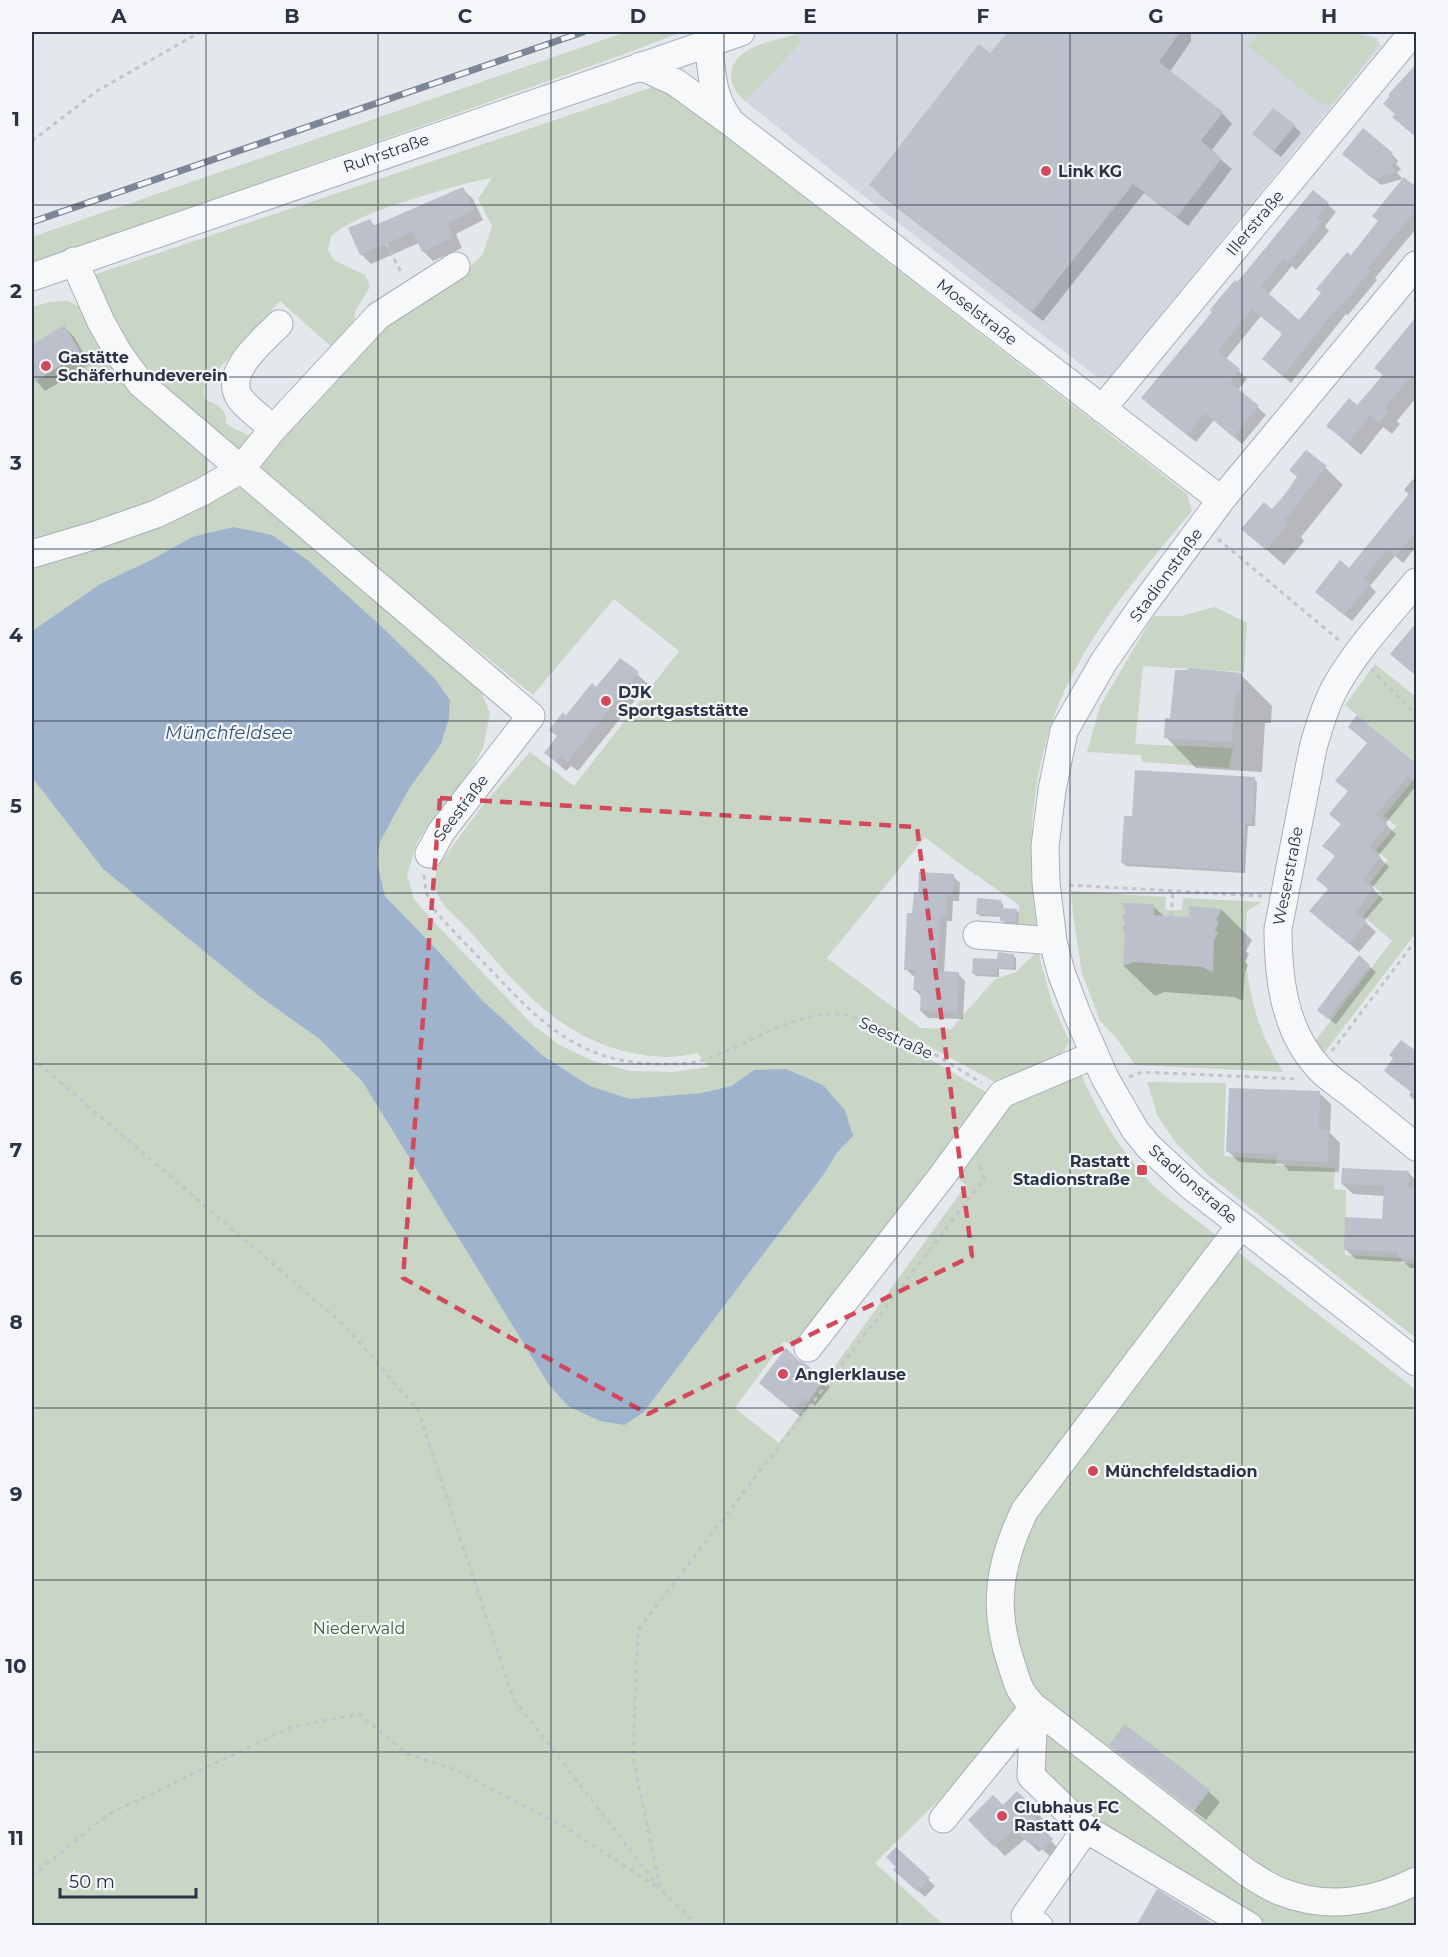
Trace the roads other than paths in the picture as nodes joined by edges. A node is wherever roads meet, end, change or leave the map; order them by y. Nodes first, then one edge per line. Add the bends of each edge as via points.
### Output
1 (741, 32) edge
2 (1410, 37) edge
3 (708, 42) junction
4 (640, 66) junction
5 (733, 124) junction
6 (74, 261) junction
7 (1416, 265) edge
8 (456, 266) dead end
9 (32, 277) edge
10 (279, 324) dead end
11 (1102, 409) junction
12 (273, 429) junction
13 (240, 470) junction
14 (1221, 500) junction
15 (32, 554) edge
16 (1416, 582) edge
17 (429, 854) road end
18 (977, 935) dead end
19 (1053, 941) junction
20 (1094, 1055) junction
21 (1416, 1147) edge
22 (1241, 1226) junction
23 (808, 1348) dead end
24 (1416, 1362) edge
25 (1034, 1707) junction
26 (943, 1819) dead end
27 (1086, 1829) junction
28 (1416, 1881) edge
29 (1039, 1926) edge
30 (1249, 1926) edge

1 - 3 street, Ruhrstraße
2 - 11 street, Illerstraße
3 - 4 street, Ruhrstraße
3 - 5 street, Moselstraße via 714,87 720,106
4 - 5 street, Moselstraße via 675,82
4 - 6 street, Ruhrstraße
5 - 11 street, Moselstraße
6 - 9 street, Ruhrstraße
6 - 13 street, Seestraße via 100,321 141,384
7 - 14 street, Stadionstraße
8 - 12 street via 378,316
10 - 12 street via 242,363 235,386 239,398
11 - 14 street, Moselstraße
12 - 13 street
13 - 15 street via 156,514
13 - 17 street, Seestraße via 531,717 441,832
14 - 19 street, Stadionstraße via 1103,663 1064,731 1045,846
16 - 21 street, Weserstraße via 1356,654 1321,719 1278,929 1282,987 1301,1042 1318,1068
18 - 19 street
19 - 20 street, Stadionstraße
20 - 22 street, Stadionstraße via 1135,1130 1149,1147
20 - 23 street via 1002,1094
22 - 24 street, Stadionstraße
22 - 25 street via 1025,1510 1011,1539 999,1607 1006,1648 1021,1695
25 - 26 street
25 - 27 street via 1031,1776
25 - 28 street via 1246,1872 1282,1892 1319,1902 1355,1902 1395,1892
27 - 29 street via 1025,1917
27 - 30 street

